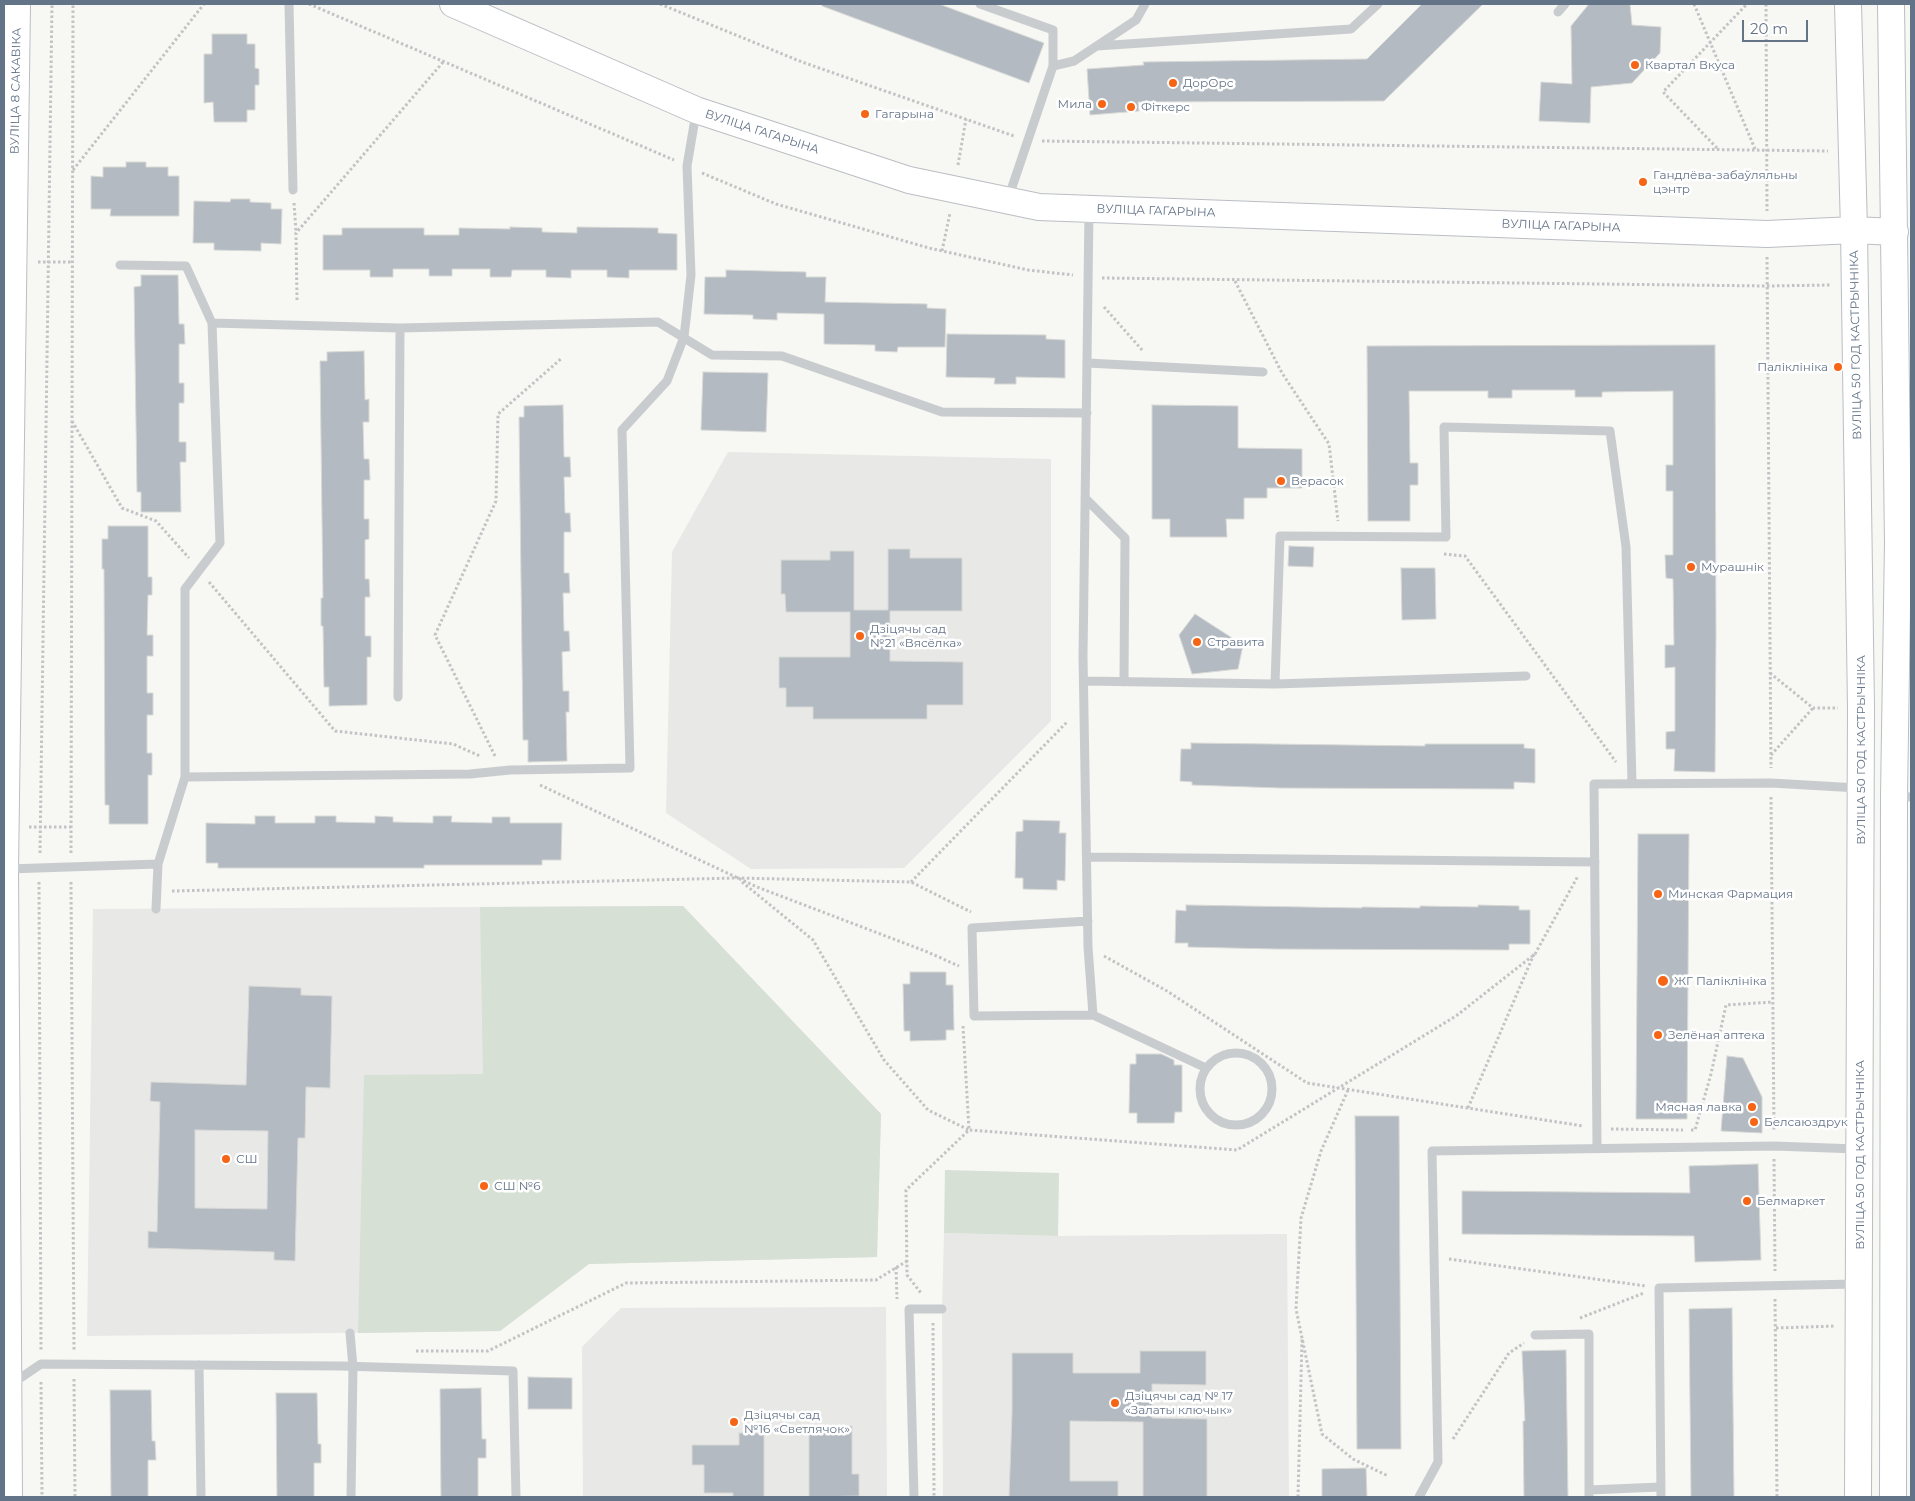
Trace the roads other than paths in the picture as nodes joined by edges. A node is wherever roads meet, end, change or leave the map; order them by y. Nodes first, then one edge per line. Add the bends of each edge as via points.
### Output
1 (17, 4) edge
2 (289, 4) edge
3 (454, 4) edge
4 (980, 4) edge
5 (1145, 4) edge
6 (1378, 4) edge
7 (1565, 4) edge
8 (1848, 4) edge
9 (1891, 4) edge
10 (1558, 12) dead end
11 (1097, 46) junction
12 (1053, 66) junction
13 (696, 110) junction
14 (293, 190) road end
15 (1008, 200) junction
16 (1089, 208) junction
17 (1854, 230) junction
18 (1899, 231) junction
19 (120, 265) dead end
20 (212, 323) junction
21 (400, 328) junction
22 (684, 337) junction
23 (1088, 364) junction
24 (1263, 372) dead end
25 (1087, 413) junction
26 (1086, 498) junction
27 (1526, 676) dead end
28 (1084, 681) junction
29 (1124, 682) junction
30 (1275, 684) junction
31 (398, 697) dead end
32 (184, 777) junction
33 (1632, 784) junction
34 (1861, 788) junction
35 (1902, 796) edge
36 (1087, 856) junction
37 (1591, 861) junction
38 (158, 864) junction
39 (5, 869) junction
40 (156, 908) dead end
41 (1088, 921) junction
42 (1093, 1015) junction
43 (1206, 1068) junction
44 (1597, 1148) junction
45 (1860, 1150) junction
46 (1859, 1284) junction
47 (937, 1309) road end
48 (350, 1333) dead end
49 (1534, 1335) road end
50 (199, 1365) junction
51 (354, 1366) junction
52 (6, 1386) edge
53 (1660, 1487) junction
54 (1589, 1493) edge
55 (9, 1497) edge
56 (201, 1497) edge
57 (351, 1497) edge
58 (516, 1497) edge
59 (914, 1497) edge
60 (1419, 1497) edge
61 (1660, 1497) edge
62 (1858, 1497) edge
63 (1893, 1497) edge

1 - 39 main road, ВУЛІЦА 8 САКАВІКА
2 - 14 lane
3 - 13 main road, ВУЛІЦА ГАГАРЫНА
4 - 12 lane via 1053,30
5 - 11 lane via 1136,20
6 - 11 lane via 1351,29
7 - 10 lane
8 - 17 main road, ВУЛІЦА 50 ГОД КАСТРЫЧНІКА
9 - 18 main road
11 - 12 lane via 1074,60
12 - 15 lane
13 - 15 main road, ВУЛІЦА ГАГАРЫНА via 909,180
13 - 22 lane via 687,166 691,275
15 - 16 main road, ВУЛІЦА ГАГАРЫНА via 1039,207
16 - 17 main road, ВУЛІЦА ГАГАРЫНА via 1767,234
16 - 23 lane
17 - 18 main road, ВУЛІЦА ГАГАРЫНА
17 - 34 main road, ВУЛІЦА 50 ГОД КАСТРЫЧНІКА
18 - 35 main road via 1898,543
19 - 20 lane via 186,266
20 - 21 lane
20 - 32 lane via 220,543 185,589
21 - 22 lane via 658,322
21 - 31 lane
22 - 25 lane via 712,355 782,356 942,412
22 - 32 lane via 667,381 622,430 630,768 470,774
23 - 24 lane
23 - 25 lane
25 - 26 lane
26 - 28 lane
26 - 29 lane via 1125,538
27 - 30 lane
28 - 29 lane
28 - 36 lane
29 - 30 lane
30 - 33 lane via 1280,536 1446,537 1444,427 1610,431 1626,547
32 - 38 lane
33 - 34 lane
33 - 37 lane via 1594,784
34 - 45 main road, ВУЛІЦА 50 ГОД КАСТРЫЧНІКА
35 - 63 main road
36 - 37 lane
36 - 41 lane
37 - 44 lane
38 - 39 lane
38 - 40 lane
39 - 52 main road, ВУЛІЦА 8 САКАВІКА
41 - 42 lane
41 - 42 lane via 972,928 974,1016
42 - 43 lane
43 - 43 lane via 1200,1079 1199,1091 1208,1114 1230,1126 1243,1126 1264,1113 1271,1097 1271,1080 1258,1060 1231,1053 1214,1059
44 - 45 lane via 1774,1146
44 - 60 lane via 1432,1150 1438,1462
45 - 46 main road, ВУЛІЦА 50 ГОД КАСТРЫЧНІКА
46 - 53 lane via 1659,1288
46 - 62 main road, ВУЛІЦА 50 ГОД КАСТРЫЧНІКА
47 - 59 lane via 909,1309
48 - 51 lane
49 - 54 lane via 1589,1334
50 - 51 lane
50 - 52 lane via 41,1364
50 - 56 lane
51 - 57 lane
51 - 58 lane via 513,1371
52 - 55 main road, ВУЛІЦА 8 САКАВІКА
53 - 54 lane
53 - 61 lane

